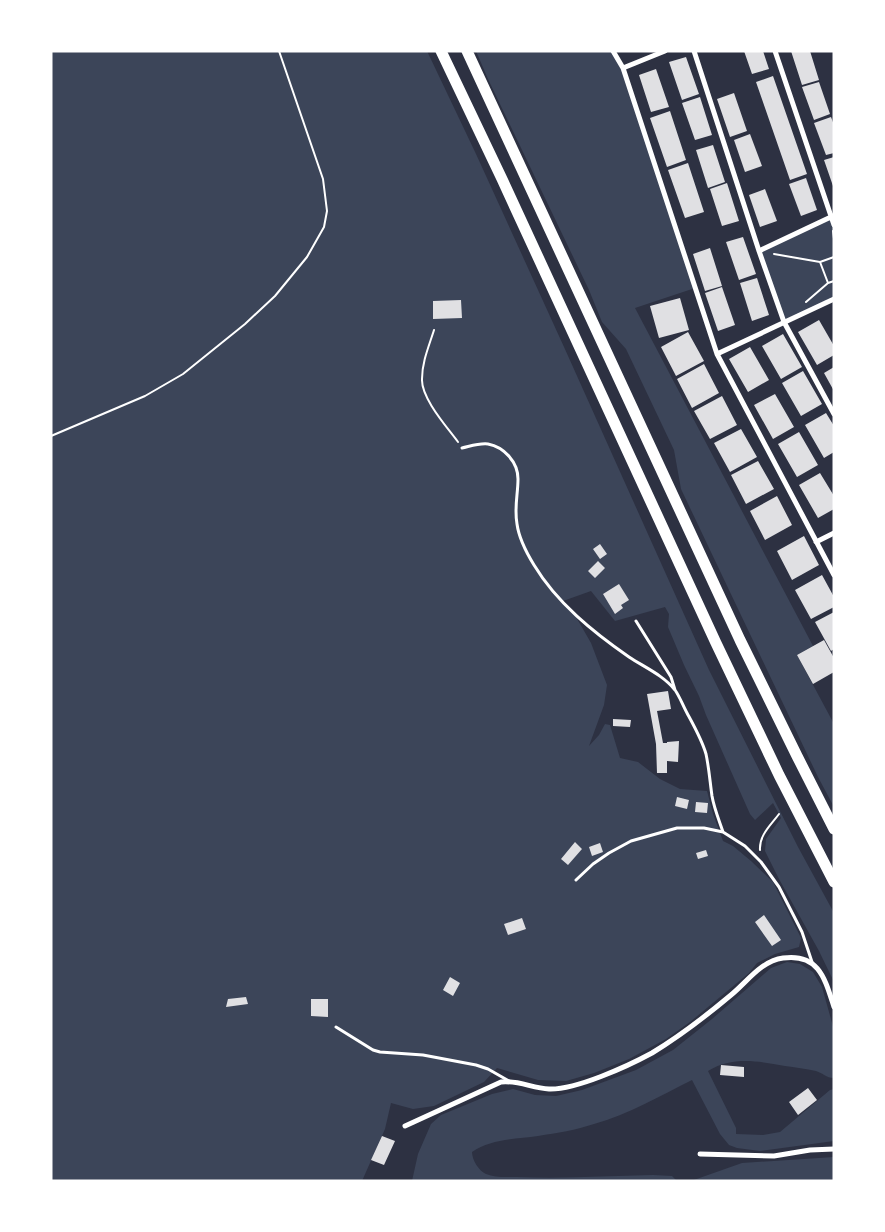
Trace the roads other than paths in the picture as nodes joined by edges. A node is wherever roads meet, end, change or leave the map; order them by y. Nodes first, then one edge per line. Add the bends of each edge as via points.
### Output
1 (441, 51) edge
2 (467, 51) edge
3 (613, 51) edge
4 (665, 51) edge
5 (694, 51) edge
6 (775, 51) edge
7 (623, 68) junction
8 (832, 216) edge
9 (834, 225) edge
10 (759, 251) junction
11 (834, 299) edge
12 (784, 322) junction
13 (717, 354) junction
14 (834, 414) edge
15 (462, 448) road end
16 (834, 533) edge
17 (816, 542) junction
18 (834, 575) edge
19 (636, 621) dead end
20 (675, 690) junction
21 (834, 829) edge
22 (723, 832) junction
23 (576, 880) dead end
24 (834, 882) edge
25 (812, 962) junction
26 (834, 1006) edge
27 (336, 1027) dead end
28 (509, 1081) junction
29 (405, 1126) dead end
30 (834, 1150) edge
31 (700, 1154) dead end

1 - 24 highway via 720,652
2 - 21 highway via 716,588
3 - 7 street
4 - 7 street
5 - 10 street
6 - 8 street
7 - 13 street
8 - 9 street
8 - 10 street
10 - 12 street
11 - 12 street
12 - 13 street
12 - 14 street
13 - 17 street
15 - 20 lane via 488,444 508,456 516,466 518,478 517,524 523,546 535,567 554,592 593,630 663,678
16 - 17 street
17 - 18 street
19 - 20 lane via 671,677
20 - 22 lane via 705,752 715,810
22 - 23 lane via 678,828 631,841 601,858
22 - 25 lane via 745,846 779,887 802,932
25 - 26 street via 823,976
25 - 28 street via 792,958 775,960 675,1038 625,1066 591,1080 551,1089
27 - 28 lane via 373,1050 476,1065
28 - 29 street
30 - 31 street via 774,1156

